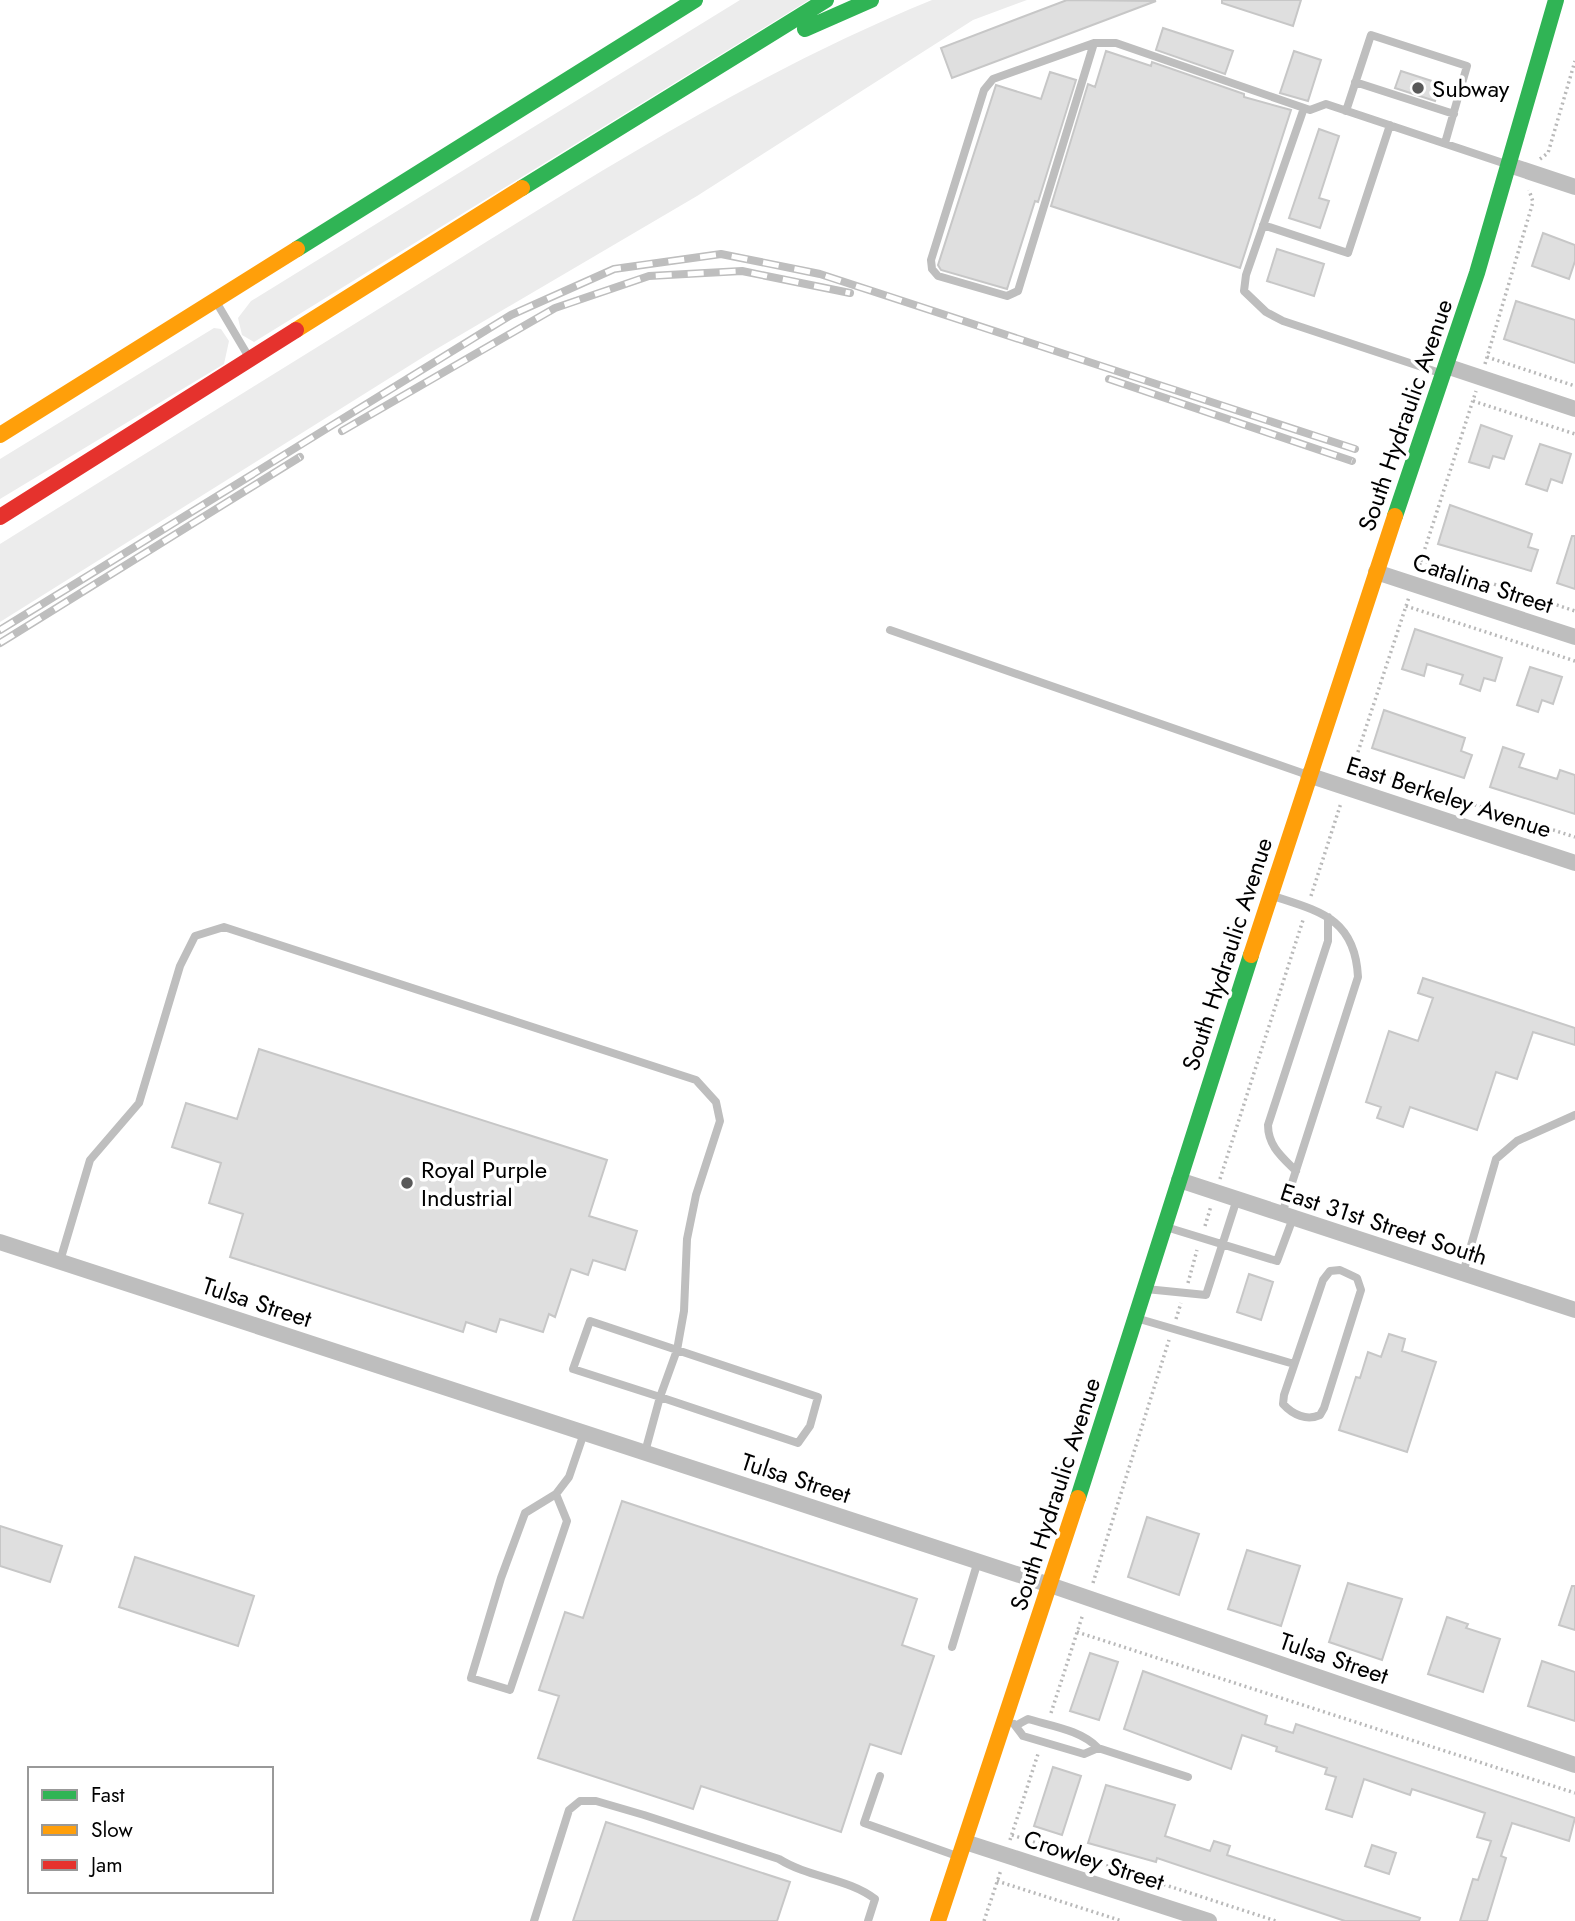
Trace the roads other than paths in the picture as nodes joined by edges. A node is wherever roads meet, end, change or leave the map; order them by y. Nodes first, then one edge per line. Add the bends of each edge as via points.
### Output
1 (695, 0) edge
2 (826, 0) edge
3 (871, 0) edge
4 (1556, 0) edge
5 (1094, 43) junction
6 (703, 74) junction
7 (1355, 82) junction
8 (1304, 107) junction
9 (1346, 111) junction
10 (1454, 114) junction
11 (1390, 125) junction
12 (1446, 143) junction
13 (1509, 165) junction
14 (1575, 187) edge
15 (1263, 225) junction
16 (216, 302) junction
17 (251, 360) junction
18 (1444, 370) junction
19 (1575, 409) edge
20 (0, 435) edge
21 (0, 517) edge
22 (1376, 572) junction
23 (890, 631) dead end
24 (1575, 637) edge
25 (1308, 775) junction
26 (1575, 863) edge
27 (1270, 895) junction
28 (1328, 917) junction
29 (1575, 1115) edge
30 (1296, 1171) junction
31 (1179, 1180) junction
32 (1237, 1199) junction
33 (1288, 1216) junction
34 (1165, 1227) junction
35 (0, 1242) edge
36 (1222, 1245) junction
37 (60, 1261) junction
38 (1463, 1273) junction
39 (1145, 1289) junction
40 (1575, 1310) edge
41 (1136, 1318) junction
42 (677, 1350) junction
43 (1294, 1364) junction
44 (660, 1397) junction
45 (584, 1433) junction
46 (645, 1452) junction
47 (556, 1494) junction
48 (978, 1561) junction
49 (1050, 1585) junction
50 (952, 1647) dead end
51 (1011, 1723) junction
52 (1098, 1748) junction
53 (1575, 1765) edge
54 (880, 1776) dead end
55 (1188, 1777) dead end
56 (962, 1849) junction
57 (534, 1921) edge
58 (868, 1921) edge
59 (939, 1921) edge
60 (1209, 1921) edge

1 - 16 main road
2 - 6 main road
3 - 6 main road
4 - 13 main road, South Hydraulic Avenue
5 - 5 lane via 993,79 984,90 931,260 938,276 1007,296 1017,291
5 - 8 lane via 1116,43
6 - 17 main road
7 - 9 lane
7 - 10 lane
7 - 10 lane via 1371,35 1467,66
8 - 9 lane via 1310,110 1326,104
8 - 15 lane
9 - 11 lane
10 - 12 lane
11 - 12 lane
11 - 15 lane via 1349,253
12 - 13 lane
13 - 14 street
13 - 18 main road, South Hydraulic Avenue
15 - 18 lane via 1246,275 1244,291 1253,301 1283,321
16 - 17 lane
16 - 20 main road
17 - 21 main road
18 - 19 street via 1481,377
18 - 22 main road, South Hydraulic Avenue
22 - 24 street, Catalina Street
22 - 25 main road, South Hydraulic Avenue
23 - 25 lane
25 - 26 street, East Berkeley Avenue
25 - 27 main road, South Hydraulic Avenue
27 - 28 lane
27 - 31 main road, South Hydraulic Avenue
28 - 30 lane via 1328,941 1268,1125 1277,1152
28 - 30 lane via 1344,928 1358,977
29 - 38 lane via 1517,1141 1496,1159
30 - 33 lane
31 - 32 street, East 31st Street South
31 - 34 main road, South Hydraulic Avenue
32 - 33 street, East 31st Street South
32 - 36 lane
33 - 36 lane via 1277,1261
33 - 38 street, East 31st Street South
34 - 36 lane
34 - 39 main road, South Hydraulic Avenue
35 - 37 street, Tulsa Street
36 - 39 lane via 1206,1295
37 - 42 lane via 90,1160 139,1103 180,966 195,936 224,927 696,1080 716,1102 720,1121 687,1239
37 - 45 street, Tulsa Street
38 - 40 street, East 31st Street South
39 - 41 main road, South Hydraulic Avenue
41 - 43 lane
41 - 49 main road, South Hydraulic Avenue
42 - 44 lane
42 - 44 lane via 590,1321 573,1369
42 - 44 lane via 818,1397 810,1426 798,1443
43 - 43 lane via 1283,1405 1314,1418 1324,1408 1362,1290 1357,1278 1340,1270 1325,1274
44 - 46 lane
45 - 46 street, Tulsa Street
45 - 47 lane via 569,1477
46 - 48 street, Tulsa Street
47 - 47 lane via 567,1521 510,1690 471,1678 500,1578 525,1513
48 - 49 street, Tulsa Street
48 - 50 lane
49 - 51 main road, South Hydraulic Avenue
49 - 53 street, Tulsa Street
51 - 52 lane via 1028,1719 1088,1737
51 - 52 lane via 1023,1736 1042,1742 1084,1754
51 - 56 main road, South Hydraulic Avenue
52 - 55 lane
54 - 56 lane via 864,1823
56 - 59 main road, South Hydraulic Avenue
56 - 60 street, Crowley Street via 1006,1855
57 - 58 lane via 569,1810 580,1801 596,1801 864,1890 875,1899

